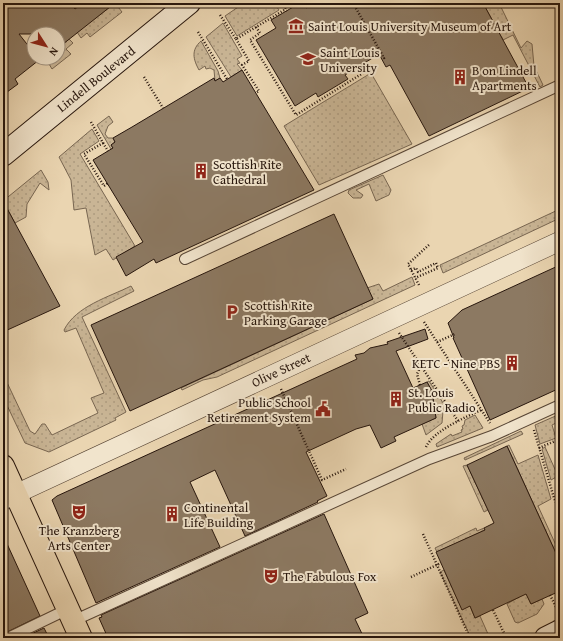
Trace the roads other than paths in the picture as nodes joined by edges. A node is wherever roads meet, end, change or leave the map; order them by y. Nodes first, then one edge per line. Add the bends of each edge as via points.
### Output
1 (189, 3) edge
2 (560, 85) edge
3 (3, 155) edge
4 (560, 241) edge
5 (185, 259) dead end
6 (560, 405) edge
7 (3, 466) edge
8 (9, 497) edge
9 (74, 623) edge
10 (560, 632) edge
11 (8, 638) edge
12 (546, 638) edge

1 - 3 main road, Lindell Boulevard
2 - 5 lane
4 - 8 street, Olive Street
6 - 9 lane via 492,436 429,459
7 - 8 main road
8 - 9 main road
9 - 11 lane
10 - 12 main road

